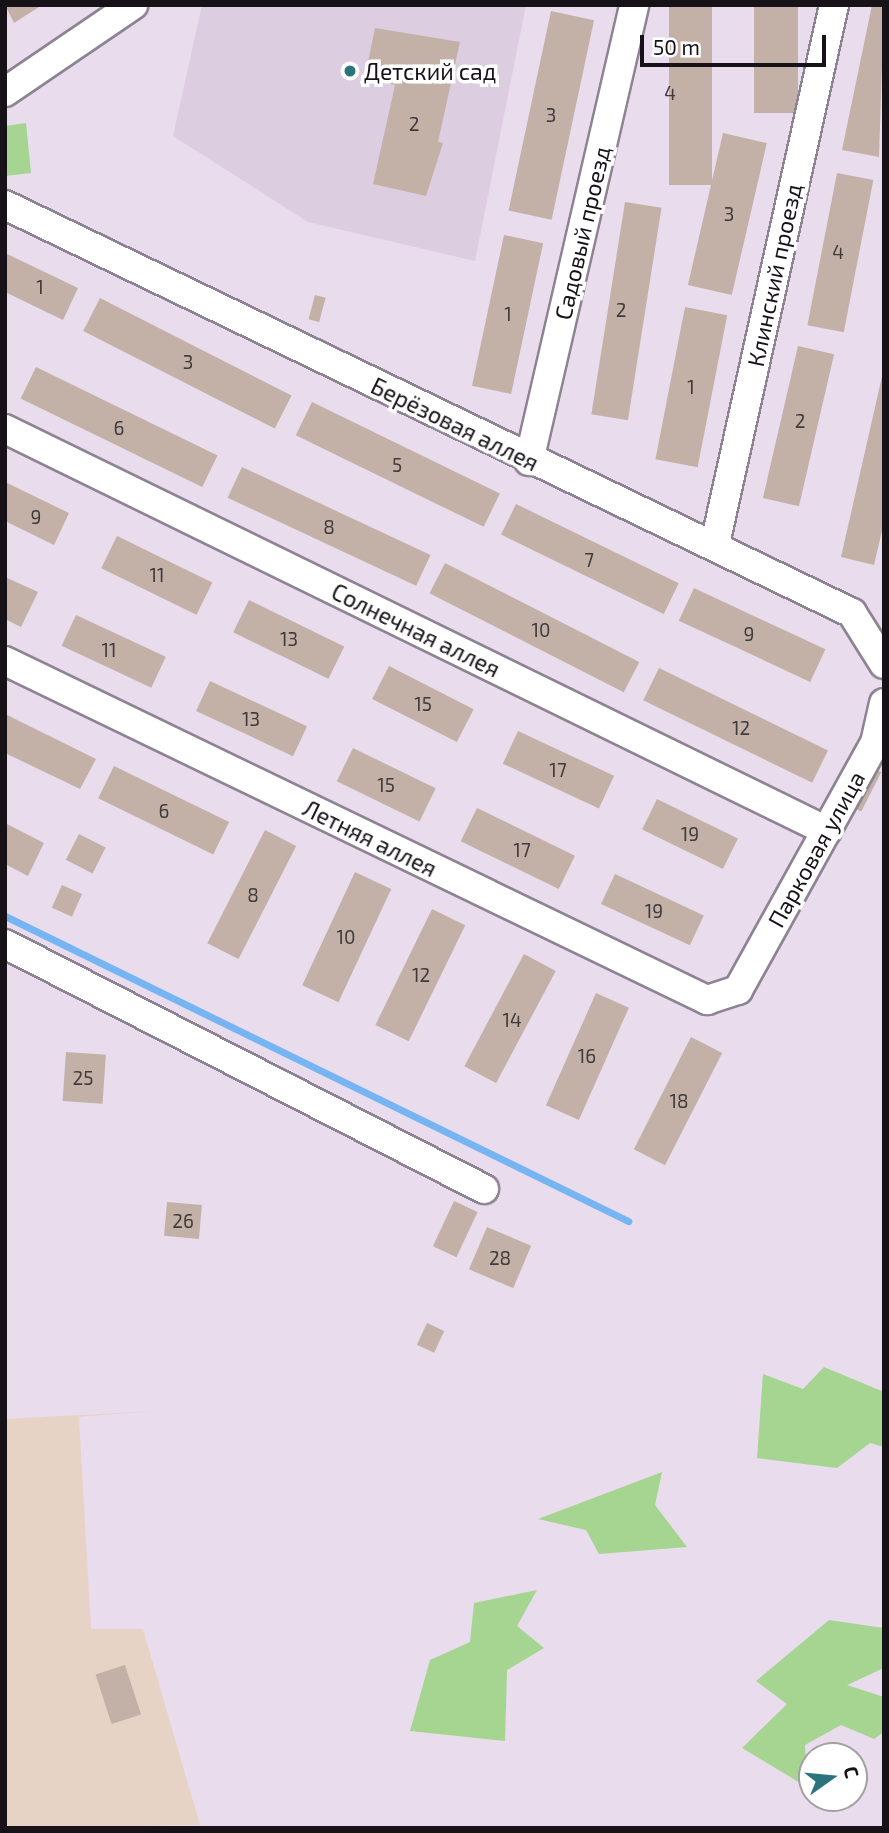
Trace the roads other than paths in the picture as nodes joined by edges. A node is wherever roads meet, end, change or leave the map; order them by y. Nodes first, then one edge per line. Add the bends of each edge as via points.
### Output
1 (133, 5) edge
2 (634, 5) edge
3 (834, 5) edge
4 (8, 83) edge
5 (5, 205) edge
6 (5, 429) edge
7 (529, 461) junction
8 (715, 544) junction
9 (5, 661) edge
10 (884, 664) edge
11 (884, 703) edge
12 (827, 831) junction
13 (5, 944) edge
14 (738, 990) joint
15 (484, 1189) dead end

1 - 4 street
2 - 7 street, Садовый проезд
3 - 8 street, Клинский проезд
5 - 7 street, Берёзовая аллея
6 - 12 street, Солнечная аллея
7 - 8 street, Берёзовая аллея
8 - 10 street, Берёзовая аллея via 852,613
9 - 14 street, Летняя аллея via 681,989 707,1000
11 - 12 street, Парковая улица via 875,743
12 - 14 street, Парковая улица
13 - 15 street

